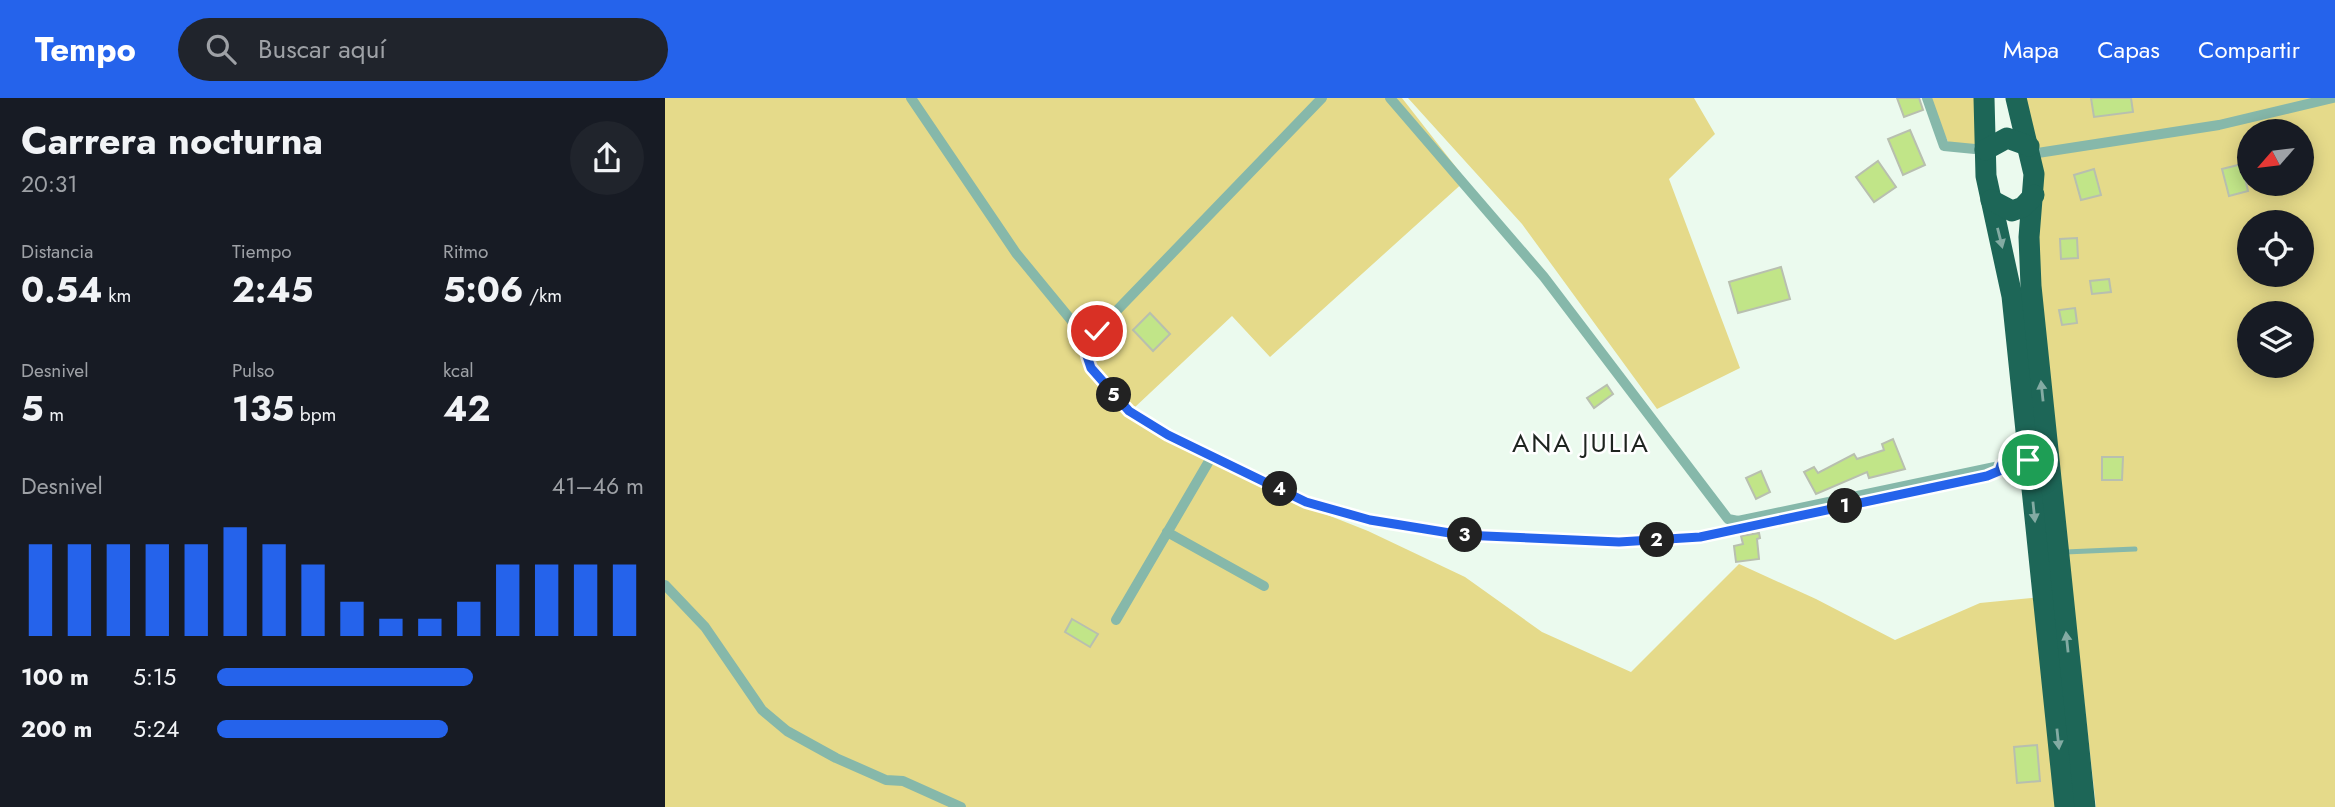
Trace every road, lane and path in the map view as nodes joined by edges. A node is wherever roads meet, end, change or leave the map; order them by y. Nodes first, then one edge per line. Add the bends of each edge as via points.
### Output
1 (911, 98) edge
2 (1322, 98) edge
3 (1390, 98) edge
4 (1927, 98) edge
5 (1984, 98) edge
6 (2016, 98) edge
7 (2333, 98) edge
8 (1985, 150) junction
9 (2030, 150) junction
10 (2034, 195) junction
11 (1991, 200) junction
12 (1090, 343) junction
13 (1212, 456) junction
14 (2028, 460) junction
15 (2001, 465) junction
16 (1167, 532) junction
17 (2135, 549) dead end
18 (2058, 553) junction
19 (665, 585) edge
20 (1264, 586) dead end
21 (1116, 620) dead end
22 (961, 807) edge
23 (2065, 807) edge
24 (2085, 807) edge

1 - 12 street via 1016,253
2 - 12 street
3 - 15 street via 1544,277 1728,519 1738,521
4 - 8 street via 1944,146
5 - 8 highway
6 - 9 highway
7 - 9 street via 2219,125
8 - 9 highway via 2007,138
8 - 11 highway
9 - 10 highway
10 - 11 highway via 2012,211
18 -> 10 highway via 2031,286 2029,237
11 -> 14 highway via 2013,296
12 - 13 street via 1087,356 1091,368 1129,411
13 - 15 street via 1306,502 1370,520 1462,535 1619,542 1700,537 1987,476
13 - 16 street
14 - 15 street
14 -> 23 highway
16 - 20 street
16 - 21 street
17 - 18 lane
24 -> 18 highway
19 - 22 street via 705,627 762,710 787,731 886,780 903,781

